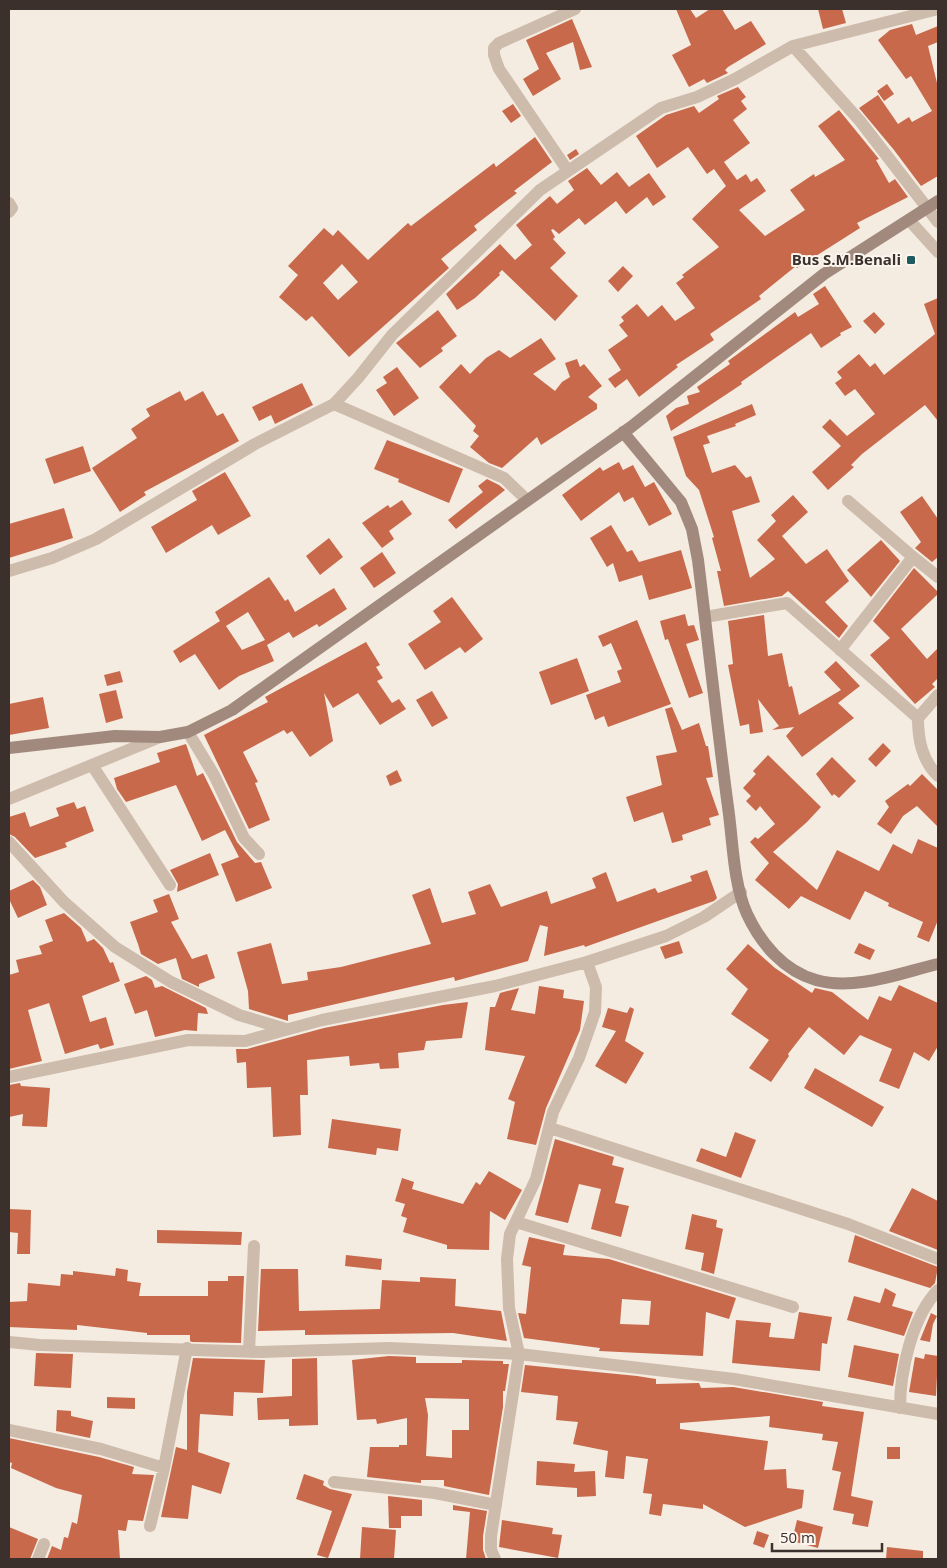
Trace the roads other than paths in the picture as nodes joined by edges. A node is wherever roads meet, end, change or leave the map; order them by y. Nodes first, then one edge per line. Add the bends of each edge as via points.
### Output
1 (575, 9) edge
2 (938, 9) edge
3 (793, 46) junction
4 (568, 171) junction
5 (938, 202) edge
6 (9, 204) edge
7 (927, 209) junction
8 (9, 212) edge
9 (909, 220) junction
10 (938, 222) edge
11 (938, 252) edge
12 (334, 404) junction
13 (623, 432) junction
14 (527, 500) junction
15 (848, 501) dead end
16 (913, 557) junction
17 (9, 571) edge
18 (938, 577) edge
19 (705, 617) junction
20 (840, 650) junction
21 (938, 695) edge
22 (918, 718) junction
23 (188, 732) junction
24 (160, 736) junction
25 (9, 748) edge
26 (92, 765) junction
27 (938, 776) edge
28 (9, 799) edge
29 (9, 842) edge
30 (258, 854) dead end
31 (170, 885) dead end
32 (741, 892) junction
33 (588, 962) junction
34 (938, 964) edge
35 (286, 1029) junction
36 (9, 1077) edge
37 (550, 1128) junction
38 (516, 1222) junction
39 (254, 1246) dead end
40 (938, 1259) edge
41 (938, 1290) edge
42 (794, 1308) dead end
43 (9, 1342) edge
44 (187, 1348) junction
45 (249, 1351) junction
46 (519, 1354) junction
47 (900, 1408) junction
48 (938, 1414) edge
49 (9, 1430) edge
50 (164, 1468) junction
51 (334, 1482) dead end
52 (496, 1505) junction
53 (150, 1526) dead end
54 (44, 1544) dead end
55 (38, 1559) edge
56 (495, 1559) edge

1 - 4 street via 494,48 499,68
2 - 3 street
3 - 4 street via 697,97 661,108
3 - 7 street via 860,121
4 - 12 street via 540,190 392,335
5 - 7 main road
6 - 8 street via 12,208
7 - 9 main road
7 - 10 street
9 - 11 street
9 - 13 main road via 824,274
12 - 14 street via 504,478
12 - 17 street via 255,444 96,539 52,558
13 - 14 main road
13 - 19 main road via 682,502 692,529
14 - 23 main road via 232,710
15 - 16 street
16 - 18 street
16 - 20 street
19 - 20 street via 787,603
19 - 32 main road
20 - 22 street
21 - 22 street
22 - 27 street via 918,742
23 - 24 main road
23 - 30 street via 214,774 244,838
24 - 25 main road via 116,736
24 - 26 street
26 - 28 street
26 - 31 street
29 - 35 street via 64,902 115,947 172,982 239,1015
32 - 33 street via 704,917 666,936
32 - 34 main road via 746,913 775,957 816,980 843,984
33 - 35 street via 478,990
33 - 37 street via 596,987 595,1012 579,1058 553,1112
35 - 36 street via 245,1041 188,1040
37 - 38 street via 536,1179
37 - 40 street via 848,1224
38 - 42 street
38 - 46 street via 510,1234 507,1258 510,1308
39 - 45 street
41 - 47 street via 928,1300 907,1352
43 - 44 street
44 - 45 street
44 - 50 street
45 - 46 street via 389,1348
46 - 47 street via 734,1379
46 - 52 street
47 - 48 street
49 - 50 street via 101,1449
50 - 53 street
51 - 52 street via 435,1493
52 - 56 street via 490,1550
54 - 55 street

